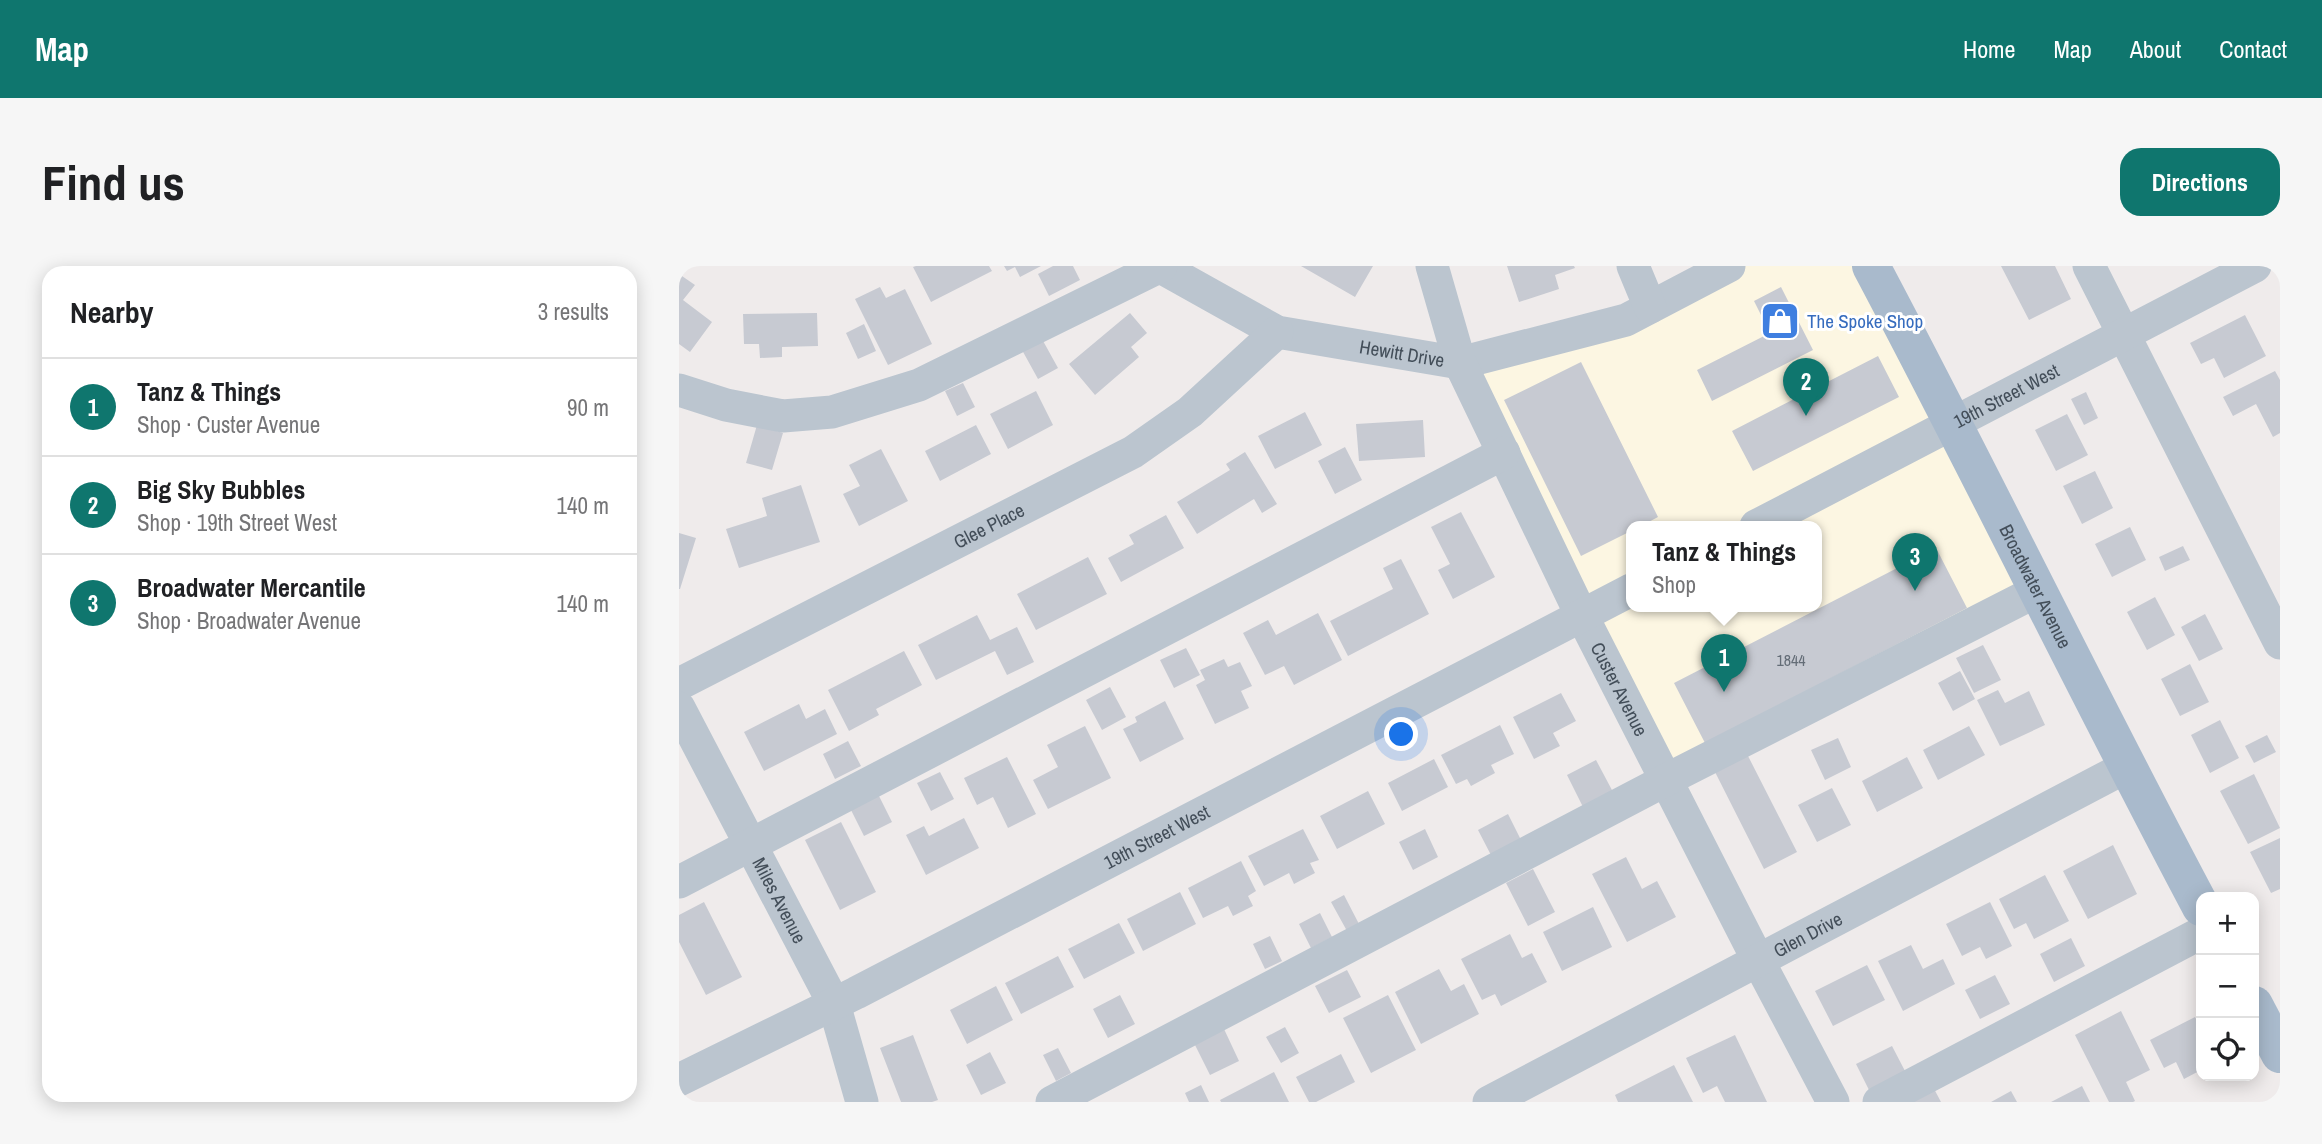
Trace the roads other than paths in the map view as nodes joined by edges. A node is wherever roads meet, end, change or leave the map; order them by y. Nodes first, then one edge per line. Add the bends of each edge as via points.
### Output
1 (1160, 266) edge
2 (1432, 266) edge
3 (1633, 266) edge
4 (1729, 266) edge
5 (1871, 266) edge
6 (2089, 266) edge
7 (2255, 266) edge
8 (1650, 307) junction
9 (1277, 332) junction
10 (2123, 333) junction
11 (1460, 363) junction
12 (679, 390) edge
13 (1954, 422) junction
14 (1504, 453) junction
15 (1766, 521) edge
16 (2039, 590) junction
17 (1626, 593) edge
18 (1582, 615) junction
19 (2280, 643) edge
20 (679, 684) edge
21 (679, 708) edge
22 (2126, 767) junction
23 (1666, 780) junction
24 (751, 845) junction
25 (679, 881) edge
26 (2196, 898) edge
27 (2196, 936) edge
28 (1759, 962) junction
29 (834, 1004) junction
30 (2259, 1014) edge
31 (2280, 1054) edge
32 (679, 1080) edge
33 (862, 1102) edge
34 (1052, 1102) edge
35 (1489, 1102) edge
36 (1833, 1102) edge
37 (1879, 1102) edge

1 - 9 street, Hewitt Drive
1 - 12 street via 919,385 832,412 783,416
2 - 11 street, Custer Avenue
3 - 8 street
4 - 8 street, Hewitt Drive
5 - 13 main road, Broadwater Avenue
6 - 10 street
7 - 10 street, 19th Street West
8 - 11 street, Hewitt Drive via 1600,328
9 - 11 street, Hewitt Drive
9 - 20 street, Glee Place via 1190,412 1133,452
10 - 13 street, 19th Street West
10 - 19 street
11 - 14 street, Custer Avenue
13 - 15 street, 19th Street West
13 - 16 main road, Broadwater Avenue
14 - 18 street, Custer Avenue
14 - 24 street
16 - 22 main road, Broadwater Avenue
16 - 23 street
17 - 18 street, 19th Street West
18 - 23 street, Custer Avenue
18 - 29 street, 19th Street West
21 - 24 street, Miles Avenue
22 - 26 main road, Broadwater Avenue
22 - 28 street, Glen Drive
23 - 28 street, Custer Avenue
23 - 34 street
24 - 25 street
24 - 29 street, Miles Avenue
27 - 37 street
28 - 35 street, Glen Drive
28 - 36 street, Custer Avenue
29 - 32 street, 19th Street West
29 - 33 street, Miles Avenue
30 - 31 main road

